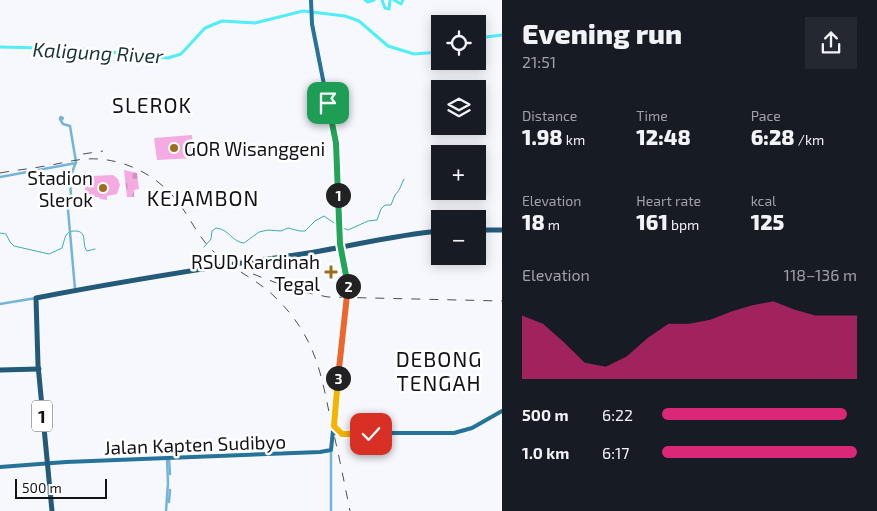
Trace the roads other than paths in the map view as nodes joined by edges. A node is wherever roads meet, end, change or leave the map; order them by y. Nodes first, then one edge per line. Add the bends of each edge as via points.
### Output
1 (311, 0) edge
2 (62, 119) dead end
3 (76, 163) junction
4 (0, 177) edge
5 (486, 230) edge
6 (502, 230) edge
7 (431, 232) edge
8 (341, 247) junction
9 (76, 291) junction
10 (36, 298) junction
11 (0, 304) edge
12 (39, 368) junction
13 (0, 370) edge
14 (502, 412) edge
15 (334, 426) junction
16 (342, 434) junction
17 (333, 436) junction
18 (331, 450) junction
19 (168, 458) junction
20 (47, 464) junction
21 (0, 467) edge
22 (52, 511) edge
23 (167, 511) edge
24 (331, 511) edge

1 - 8 main road via 311,17 335,140
2 - 3 street via 70,126
3 - 4 street
3 - 9 street via 70,178 71,192 67,204
5 - 6 highway
7 - 8 highway
8 - 9 highway
8 - 15 main road via 348,292
9 - 10 highway
10 - 11 street
10 - 12 highway
12 - 13 highway
12 - 20 highway, 1
14 - 16 main road via 472,428 456,432
15 - 16 main road
15 - 17 main road
16 - 17 main road
17 - 18 main road
18 - 19 main road, Jalan Kapten Sudibyo
18 - 24 street
19 - 20 main road, Jalan Kapten Sudibyo
19 - 23 street
20 - 21 main road, Jalan Kapten Sudibyo
20 - 22 highway, 1

